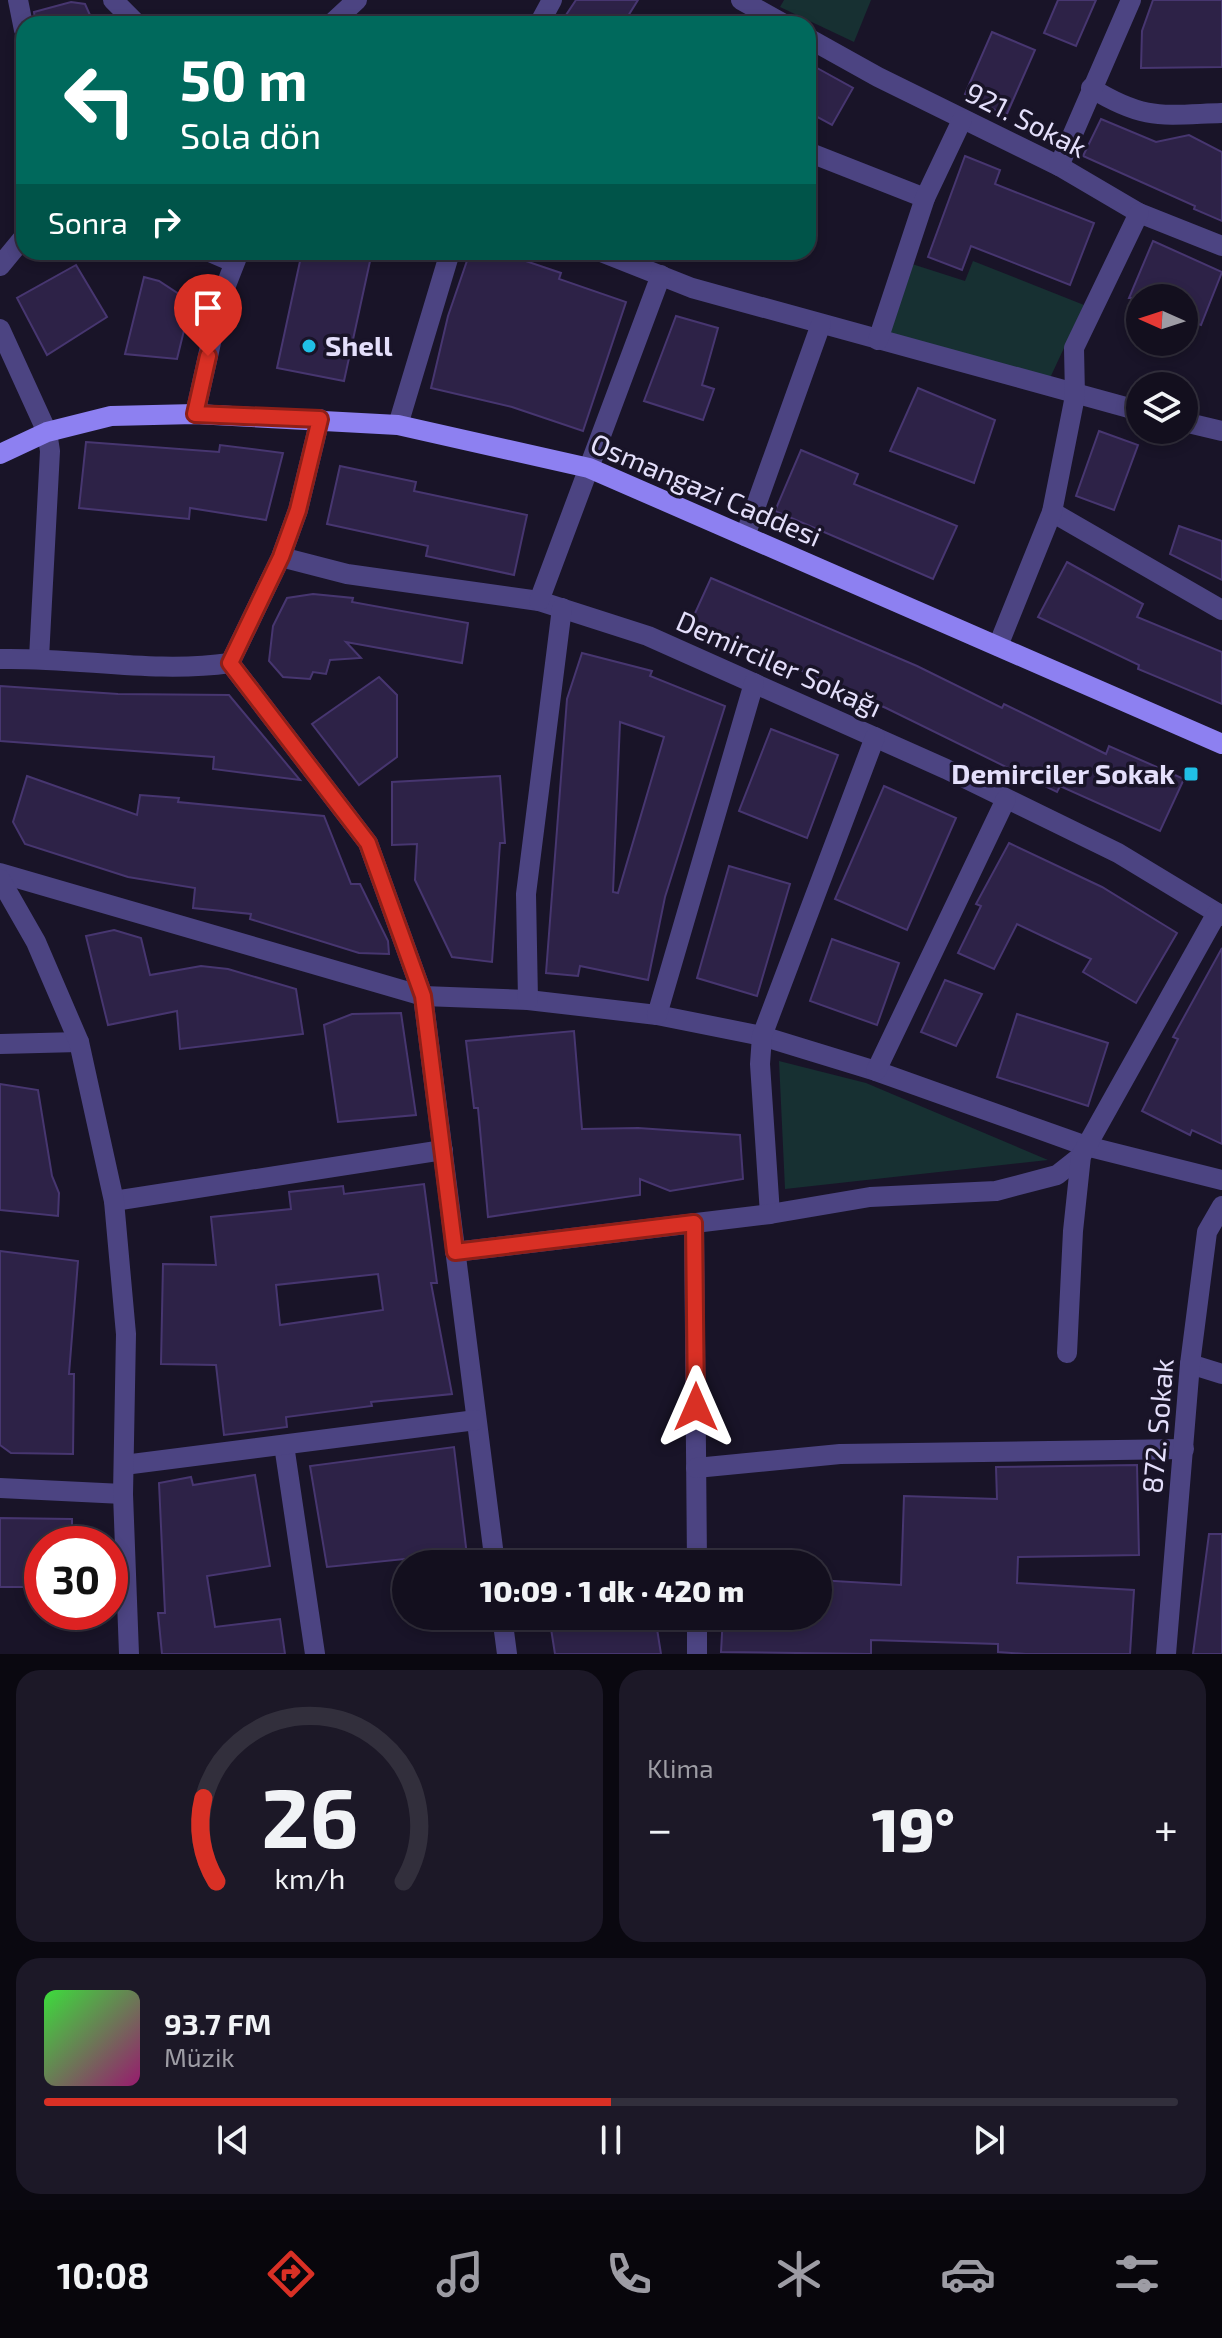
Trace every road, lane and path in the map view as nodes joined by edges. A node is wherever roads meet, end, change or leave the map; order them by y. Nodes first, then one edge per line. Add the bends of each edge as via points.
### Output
1 (10, 0) edge
2 (113, 0) edge
3 (357, 0) edge
4 (1131, 0) edge
5 (0, 5) edge
6 (129, 16) edge
7 (340, 16) edge
8 (816, 42) edge
9 (1091, 88) junction
10 (1222, 113) edge
11 (962, 120) junction
12 (816, 155) edge
13 (1059, 166) junction
14 (925, 198) junction
15 (1139, 213) junction
16 (1222, 246) edge
17 (16, 247) edge
18 (235, 260) edge
19 (448, 260) edge
20 (622, 260) edge
21 (0, 266) edge
22 (661, 275) junction
23 (821, 324) junction
24 (0, 329) edge
25 (878, 340) junction
26 (1075, 396) junction
27 (1126, 408) edge
28 (195, 414) junction
29 (320, 419) junction
30 (398, 425) junction
31 (1198, 425) edge
32 (1222, 431) edge
33 (47, 432) junction
34 (0, 454) edge
35 (589, 468) junction
36 (1052, 512) junction
37 (745, 536) junction
38 (281, 557) junction
39 (539, 601) junction
40 (562, 608) junction
41 (1222, 610) edge
42 (998, 646) junction
43 (39, 658) junction
44 (0, 659) edge
45 (230, 663) junction
46 (754, 683) junction
47 (875, 737) junction
48 (1222, 744) edge
49 (1006, 799) junction
50 (0, 876) edge
51 (1220, 914) edge
52 (423, 996) junction
53 (528, 1000) junction
54 (657, 1015) junction
55 (762, 1036) junction
56 (79, 1042) junction
57 (0, 1044) edge
58 (876, 1071) junction
59 (443, 1150) junction
60 (1084, 1151) junction
61 (1222, 1180) edge
62 (114, 1201) junction
63 (1222, 1206) edge
64 (770, 1214) junction
65 (694, 1223) junction
66 (455, 1252) junction
67 (1067, 1353) dead end
68 (1190, 1364) junction
69 (1222, 1374) edge
70 (476, 1420) junction
71 (284, 1445) junction
72 (1184, 1449) junction
73 (124, 1465) junction
74 (696, 1468) junction
75 (0, 1488) edge
76 (123, 1494) junction
77 (493, 1550) edge
78 (697, 1550) edge
79 (504, 1630) edge
80 (697, 1630) edge
81 (129, 1654) edge
82 (315, 1654) edge
83 (507, 1654) edge
84 (697, 1654) edge
85 (1166, 1654) edge

1 - 5 street
2 - 6 street
3 - 7 street
4 - 9 street
8 - 11 street, 921. Sokak
9 - 10 street via 1157,118
9 - 13 street
11 - 13 street, 921. Sokak
11 - 14 street
12 - 14 street
13 - 15 street, 921. Sokak
14 - 25 street
15 - 16 street, 921. Sokak
15 - 26 street via 1074,348
17 - 21 street
18 - 28 street
19 - 30 street
20 - 22 street
22 - 23 street
22 - 35 street
23 - 25 street
23 - 37 street
24 - 33 street
25 - 26 street
26 - 27 street
26 - 36 street
28 - 29 main road, Osmangazi Caddesi
28 - 33 main road, Osmangazi Caddesi via 111,416
29 - 30 main road, Osmangazi Caddesi
29 - 38 street
30 - 35 main road, Osmangazi Caddesi
31 - 32 street
33 - 34 main road, Osmangazi Caddesi
33 - 43 street via 51,472
35 - 37 main road, Osmangazi Caddesi
35 - 39 street
36 - 41 street
36 - 42 street
37 - 42 main road, Osmangazi Caddesi
38 - 39 street, Demirciler Sokağı via 347,574
38 - 45 street
39 - 40 street, Demirciler Sokağı
40 - 46 street, Demirciler Sokağı via 648,636
40 - 53 street via 526,894
42 - 48 main road, Osmangazi Caddesi
43 - 44 street
43 - 45 street via 185,670
45 - 52 street via 368,843
46 - 47 street, Demirciler Sokağı
46 - 54 street
47 - 49 street, Demirciler Sokağı
47 - 55 street
49 - 51 street, Demirciler Sokağı via 1118,853
49 - 58 street
50 - 52 street
50 - 56 street via 36,942
51 - 60 street
52 - 53 street
52 - 59 street
53 - 54 street
54 - 55 street
55 - 58 street
55 - 64 street
56 - 57 street
56 - 62 street
58 - 60 street
59 - 62 street
59 - 66 street
60 - 61 street
60 - 64 street via 1057,1175 996,1191 870,1197
60 - 67 street via 1073,1231
62 - 73 street via 125,1303
63 - 68 street, 872. Sokak via 1207,1232
64 - 65 street
65 - 66 street
65 - 74 street
66 - 70 street
68 - 69 street
68 - 72 street, 872. Sokak
70 - 71 street
70 - 77 street
71 - 73 street
71 - 82 street
72 - 74 street via 840,1454
72 - 85 street, 872. Sokak
73 - 76 street
74 - 78 street
75 - 76 street
76 - 81 street
79 - 83 street
80 - 84 street

